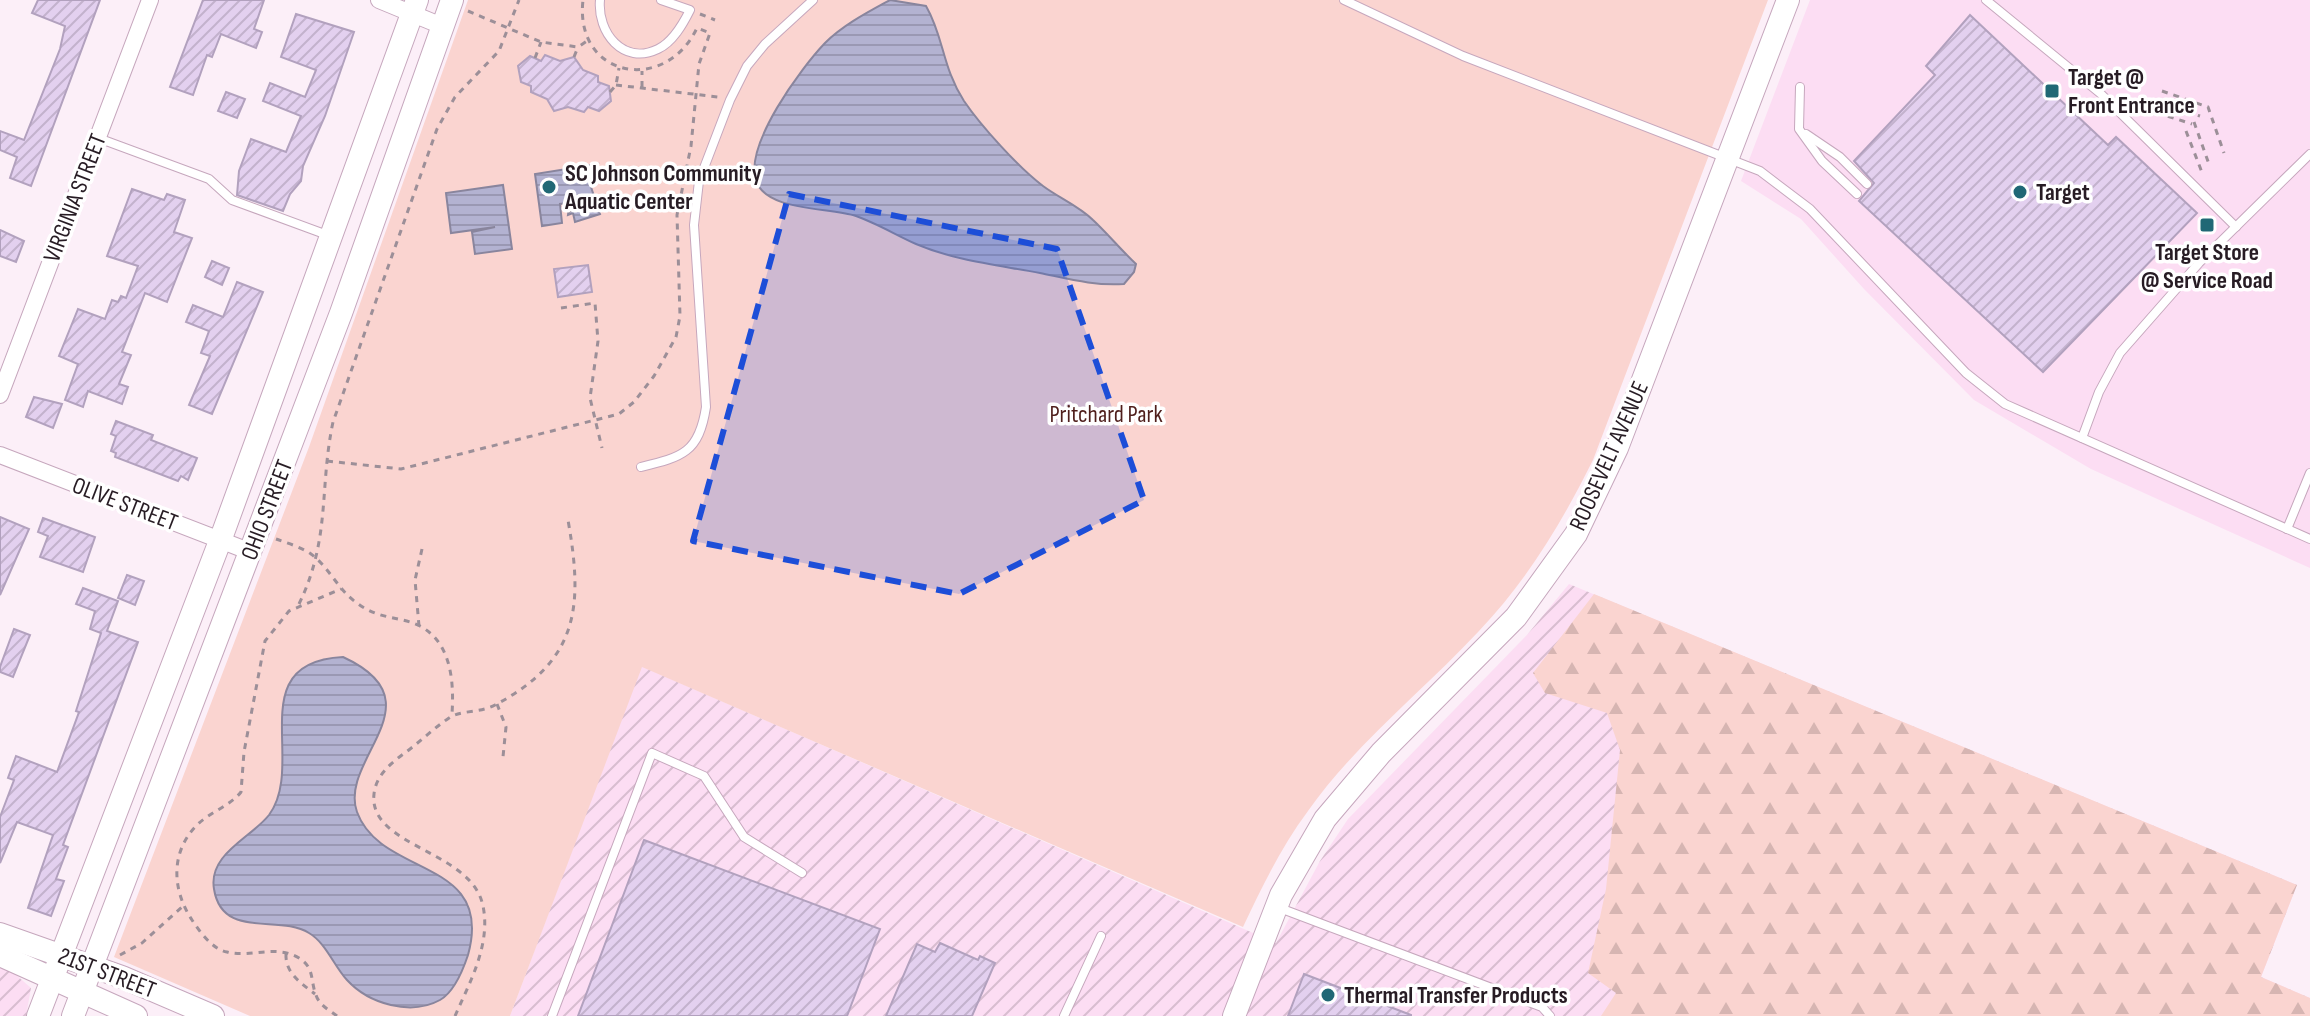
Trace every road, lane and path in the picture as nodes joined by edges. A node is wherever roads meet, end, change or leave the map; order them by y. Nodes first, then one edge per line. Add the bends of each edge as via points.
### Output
1 (150, 0) edge
2 (379, 0) edge
3 (519, 0) edge
4 (583, 0) edge
5 (600, 0) edge
6 (661, 0) edge
7 (813, 0) edge
8 (1344, 0) edge
9 (1788, 0) edge
10 (1986, 0) edge
11 (458, 5) edge
12 (415, 6) edge
13 (442, 26) junction
14 (508, 30) junction
15 (587, 41) junction
16 (541, 42) junction
17 (578, 47) junction
18 (574, 57) dead end
19 (535, 58) dead end
20 (619, 68) junction
21 (642, 70) junction
22 (616, 85) junction
23 (642, 87) junction
24 (1800, 87) dead end
25 (2162, 91) dead end
26 (610, 92) dead end
27 (698, 93) junction
28 (730, 100) junction
29 (2152, 101) dead end
30 (2145, 109) dead end
31 (2200, 116) dead end
32 (1799, 129) junction
33 (2186, 131) dead end
34 (98, 137) junction
35 (2224, 153) dead end
36 (2310, 154) edge
37 (1728, 157) junction
38 (2210, 167) dead end
39 (2203, 175) dead end
40 (1867, 184) dead end
41 (1857, 194) dead end
42 (2236, 227) junction
43 (331, 237) junction
44 (561, 308) dead end
45 (0, 395) edge
46 (594, 421) junction
47 (2082, 438) junction
48 (602, 448) dead end
49 (0, 455) edge
50 (327, 461) junction
51 (641, 467) dead end
52 (2310, 473) edge
53 (568, 520) dead end
54 (2287, 529) junction
55 (273, 538) dead end
56 (2310, 539) edge
57 (220, 541) junction
58 (422, 549) dead end
59 (251, 552) junction
60 (316, 559) junction
61 (341, 589) junction
62 (299, 604) junction
63 (419, 626) junction
64 (497, 704) junction
65 (451, 715) junction
66 (503, 757) dead end
67 (802, 873) dead end
68 (183, 906) junction
69 (1276, 906) junction
70 (0, 934) edge
71 (1101, 936) dead end
72 (286, 953) junction
73 (0, 955) edge
74 (120, 955) dead end
75 (61, 956) junction
76 (92, 966) junction
77 (53, 978) junction
78 (82, 992) junction
79 (315, 994) junction
80 (38, 1016) edge
81 (73, 1016) edge
82 (136, 1016) edge
83 (213, 1016) edge
84 (337, 1016) edge
85 (455, 1016) edge
86 (552, 1016) edge
87 (1064, 1016) edge
88 (1234, 1016) edge
89 (1550, 1016) edge

1 - 34 street, VIRGINIA STREET
2 - 12 street
3 - 14 path
4 - 15 path
5 - 6 lane via 608,38 640,53 670,41 690,10
7 - 28 lane via 765,44
8 - 37 lane via 1463,56
9 - 37 street, ROOSEVELT AVENUE
10 - 42 lane via 2101,94
11 - 13 street, OHIO STREET
11 - 14 path
12 - 13 street
12 - 43 street, OHIO STREET
13 - 59 street, OHIO STREET
14 - 16 path
14 - 50 path via 499,51 455,97 437,129 342,395
15 - 17 path
15 - 20 path
16 - 17 path
16 - 19 path
17 - 18 path
20 - 21 path
20 - 22 path
21 - 23 path
21 - 27 path via 675,59 697,28 710,33 699,64
22 - 23 path
22 - 26 path
23 - 27 path
24 - 32 lane
25 - 35 path via 2208,107
27 - 28 path
27 - 46 path via 677,215 676,337 634,402 619,414
28 - 51 lane via 699,181 694,225 703,427 679,457
29 - 31 path
30 - 38 path via 2193,123
32 - 40 lane via 1840,157
32 - 41 lane via 1822,161
33 - 39 path
34 - 43 lane via 209,179 232,200
34 - 45 street, VIRGINIA STREET
36 - 42 lane
37 - 47 lane via 1760,171 1810,209 1987,391 2026,415
37 - 69 street, ROOSEVELT AVENUE via 1617,448 1576,534 1516,617 1352,785 1302,856
42 - 47 lane via 2120,353
43 - 57 street, OHIO STREET
44 - 46 path via 595,303 598,341 590,398
46 - 48 path
46 - 50 path via 401,469
47 - 54 lane
49 - 57 street, OLIVE STREET
50 - 60 path via 324,530
52 - 54 lane
53 - 64 path via 577,569 572,623 551,660
54 - 56 lane
55 - 60 path
57 - 59 street, OLIVE STREET
57 - 75 street, OHIO STREET
58 - 63 path via 415,580
59 - 76 street, OHIO STREET
60 - 61 path
60 - 62 path
61 - 62 path
61 - 63 path via 370,612
62 - 68 path via 278,620 265,641 241,792 198,824 181,849 176,877
63 - 65 path via 448,661
64 - 65 path via 473,714
64 - 66 path via 506,727
65 - 85 path via 385,770 373,802 388,827 449,862 480,898 480,954
67 - 86 lane via 744,837 704,776 652,753
68 - 72 path via 223,952
68 - 74 path via 142,943
69 - 88 street, ROOSEVELT AVENUE
69 - 89 lane via 1542,1007
70 - 75 street, 21ST STREET
71 - 87 lane
72 - 79 path via 293,975
72 - 79 path via 306,963
73 - 77 street, 21ST STREET
75 - 76 street, 21ST STREET
75 - 77 street, OHIO STREET
76 - 78 street, OHIO STREET
76 - 83 street, 21ST STREET
77 - 78 street, 21ST STREET
77 - 80 street, OHIO STREET
78 - 81 street, OHIO STREET
78 - 82 street, 21ST STREET
79 - 84 path

